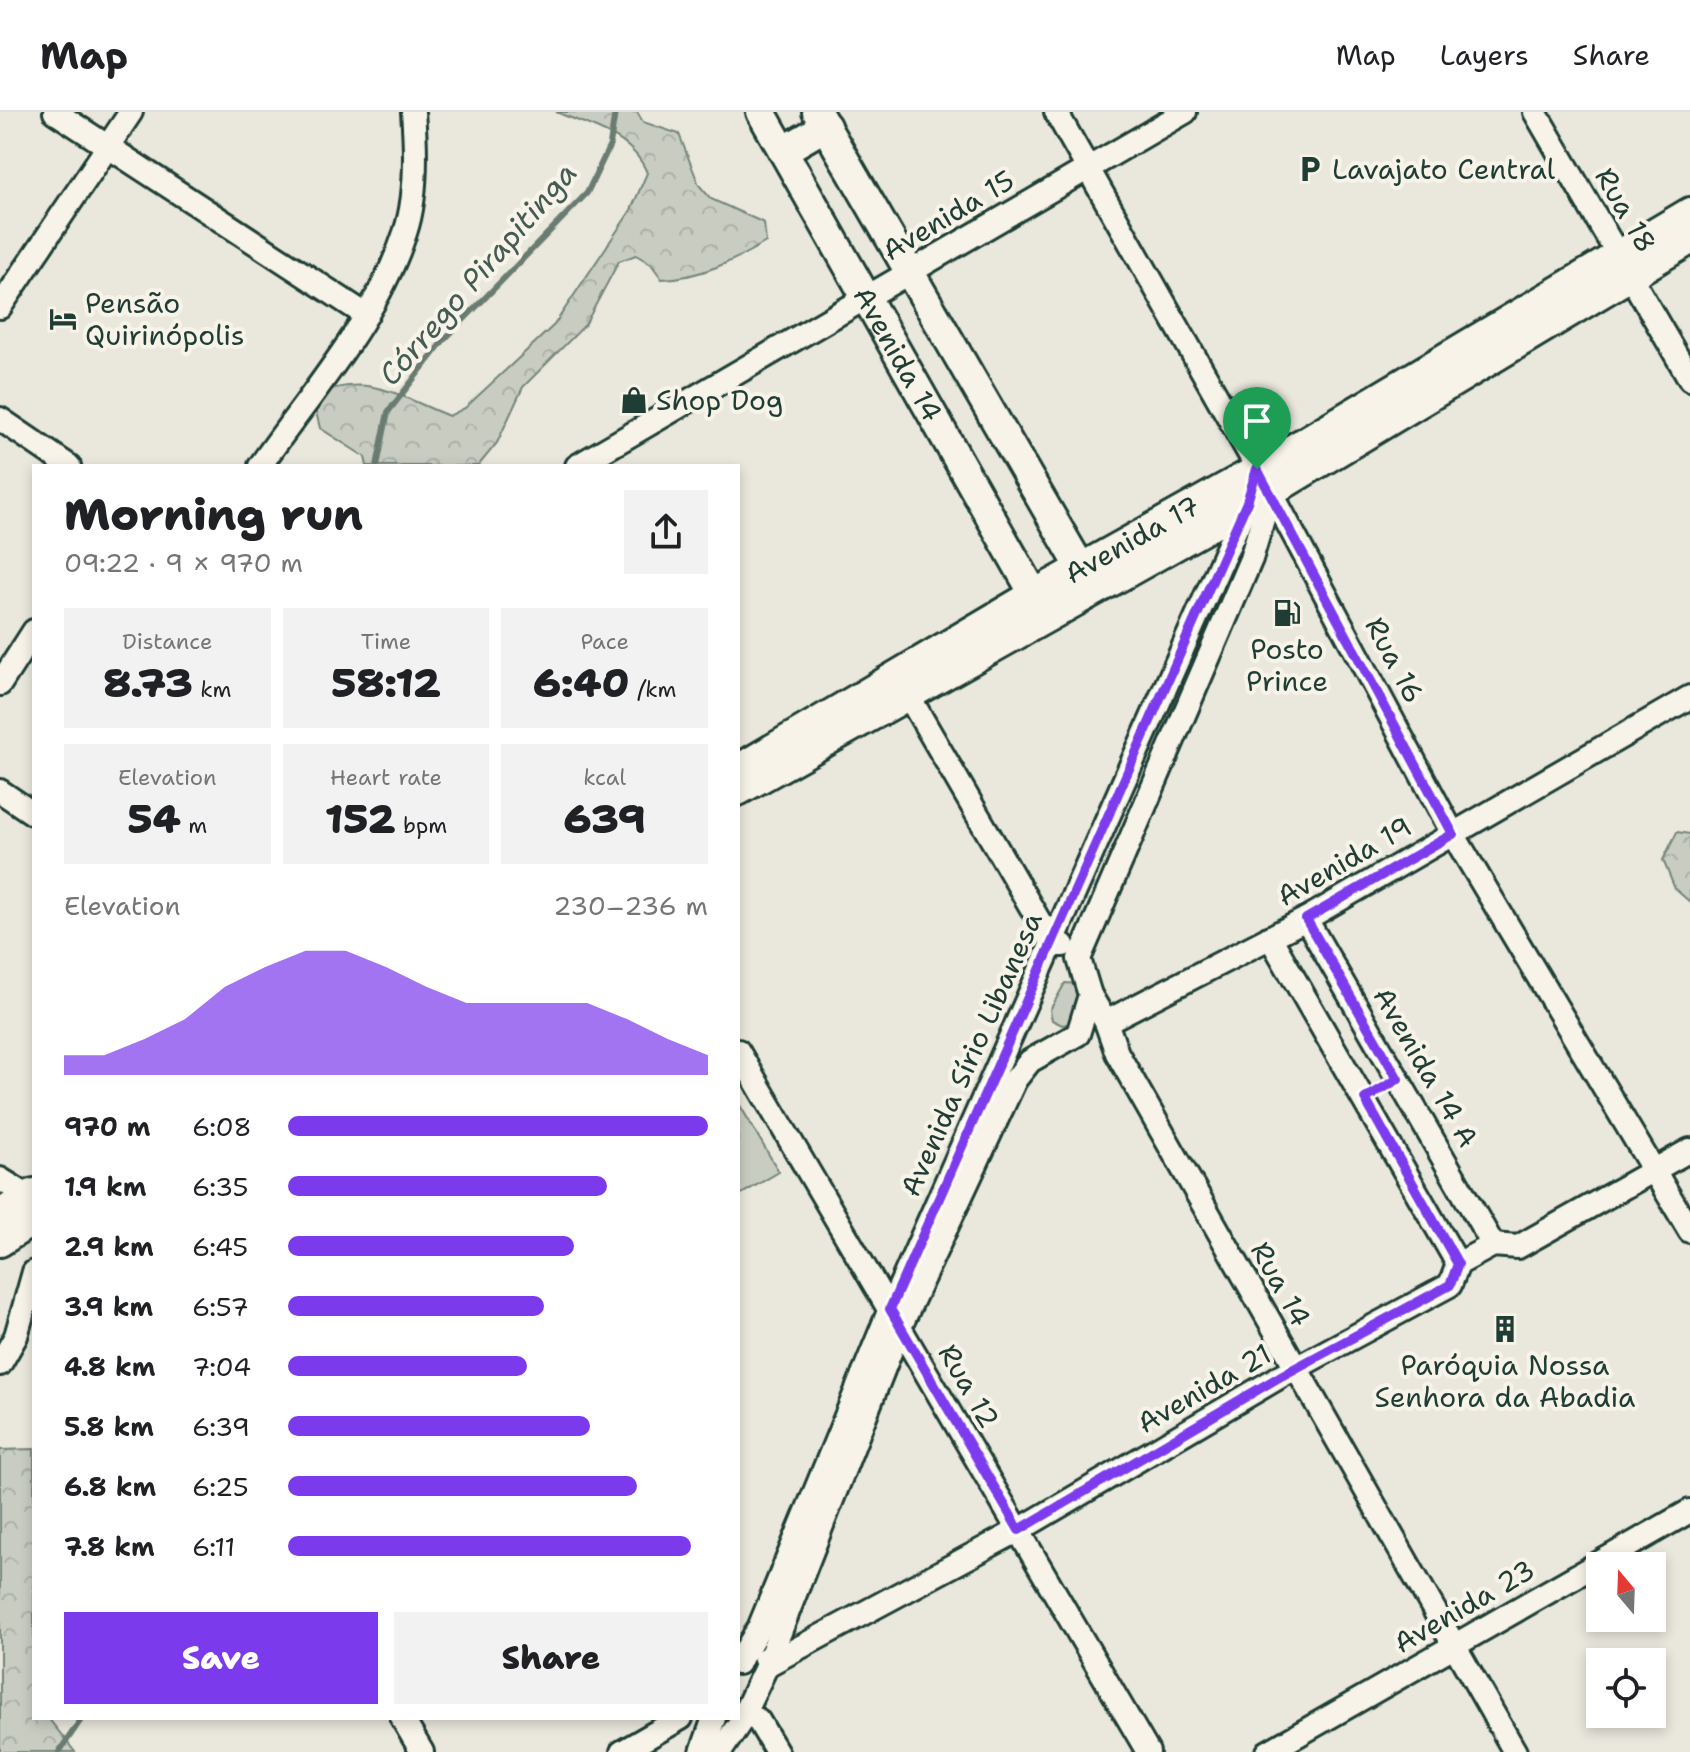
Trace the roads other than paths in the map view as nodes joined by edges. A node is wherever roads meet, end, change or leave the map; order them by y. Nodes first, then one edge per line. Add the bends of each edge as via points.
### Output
1 (55, 112) edge
2 (131, 112) edge
3 (413, 112) edge
4 (761, 112) edge
5 (1056, 112) edge
6 (1185, 112) edge
7 (1535, 112) edge
8 (821, 119) edge
9 (106, 148) junction
10 (783, 151) junction
11 (1087, 166) junction
12 (1690, 212) edge
13 (1675, 239) edge
14 (1623, 266) junction
15 (911, 273) junction
16 (864, 299) junction
17 (0, 307) edge
18 (366, 315) junction
19 (1690, 379) edge
20 (0, 419) edge
21 (66, 464) edge
22 (261, 464) edge
23 (580, 464) edge
24 (1258, 488) junction
25 (1081, 568) junction
26 (1034, 594) junction
27 (32, 634) edge
28 (0, 684) edge
29 (908, 695) junction
30 (1690, 697) edge
31 (740, 768) edge
32 (740, 790) edge
33 (0, 791) edge
34 (32, 813) edge
35 (1453, 834) junction
36 (1306, 919) junction
37 (1270, 937) junction
38 (1053, 945) junction
39 (1079, 959) junction
40 (1090, 995) junction
41 (1106, 1022) junction
42 (1017, 1024) junction
43 (1078, 1034) junction
44 (1047, 1051) junction
45 (1117, 1053) junction
46 (740, 1054) edge
47 (1398, 1079) junction
48 (1365, 1099) junction
49 (1690, 1150) edge
50 (1655, 1170) junction
51 (0, 1179) edge
52 (32, 1203) edge
53 (0, 1214) edge
54 (1690, 1231) edge
55 (0, 1242) edge
56 (1493, 1245) junction
57 (1458, 1264) junction
58 (32, 1279) edge
59 (895, 1318) junction
60 (0, 1364) edge
61 (1295, 1371) junction
62 (1690, 1511) edge
63 (1019, 1530) junction
64 (1454, 1646) junction
65 (740, 1658) edge
66 (767, 1665) junction
67 (740, 1712) edge
68 (740, 1717) edge
69 (403, 1720) edge
70 (678, 1720) edge
71 (713, 1720) edge
72 (736, 1720) edge
73 (422, 1752) edge
74 (622, 1752) edge
75 (702, 1752) edge
76 (720, 1752) edge
77 (777, 1752) edge
78 (1148, 1752) edge
79 (1268, 1752) edge
80 (1515, 1752) edge

1 - 9 street
2 - 9 street
3 - 18 street via 406,231
4 - 10 main road, Avenida 14
5 - 11 street, Rua 16
6 - 11 street, Avenida 15
7 - 14 street, Rua 18
8 - 10 main road
8 - 15 main road, Avenida 14
9 - 17 street
9 - 18 street
10 - 16 main road, Avenida 14
11 - 15 street, Avenida 15
11 - 24 street, Rua 16
12 - 13 main road, Avenida 17
13 - 14 main road, Avenida 17
14 - 19 street, Rua 18
14 - 24 main road, Avenida 17
15 - 16 street, Avenida 15
15 - 25 main road, Avenida 14
16 - 23 street, Avenida 15
16 - 26 main road, Avenida 14
18 - 22 street
20 - 21 street
24 - 25 main road, Avenida 17
24 - 29 main road, Avenida 17
24 - 35 street, Rua 16
24 - 38 street, Avenida Sírio Libanesa
24 - 39 street via 1251,559
25 - 26 main road, Avenida 17
26 - 31 main road, Avenida 17
27 - 28 street
29 - 32 main road, Avenida 17
29 - 38 street
30 - 35 street, Avenida 19
33 - 34 street
35 - 36 street, Avenida 19
35 - 50 street, Rua 16
36 - 37 street, Avenida 19
36 - 47 street, Avenida 14 A
37 - 41 street, Avenida 19
37 - 48 street
38 - 39 street via 1074,949
38 - 42 street, Avenida Sírio Libanesa
39 - 40 street
40 - 41 street, Rua 14
40 - 43 street
41 - 45 street, Rua 14
42 - 44 street via 1021,1042 1034,1051
42 - 59 street, Avenida Sírio Libanesa
43 - 44 street, Avenida Sírio Libanesa
43 - 45 street
44 - 59 street, Avenida Sírio Libanesa via 1030,1061 1015,1080
45 - 61 street, Rua 14
46 - 59 street, Rua 12
47 - 48 street
47 - 56 street, Avenida 14 A
48 - 57 street
49 - 50 street, Avenida 21
50 - 54 street, Rua 16
50 - 56 street, Avenida 21 via 1518,1247
51 - 52 street
52 - 53 main road
52 - 55 main road
56 - 57 street, Avenida 21
57 - 61 street, Avenida 21 via 1450,1285
58 - 60 street via 16,1336
59 - 63 street, Rua 12
59 - 65 street, Avenida Sírio Libanesa via 759,1628
59 - 66 street, Avenida Sírio Libanesa
61 - 63 street, Avenida 21
61 - 64 street, Rua 14
62 - 64 street, Avenida 23
63 - 66 street, Avenida 21
63 - 78 street, Rua 12
64 - 79 street, Avenida 23
64 - 80 street, Rua 14
65 - 66 street via 759,1652
66 - 67 street, Avenida Sírio Libanesa
68 - 77 street via 758,1720
69 - 73 street
70 - 74 street
71 - 75 street
72 - 76 street, Avenida Sírio Libanesa

